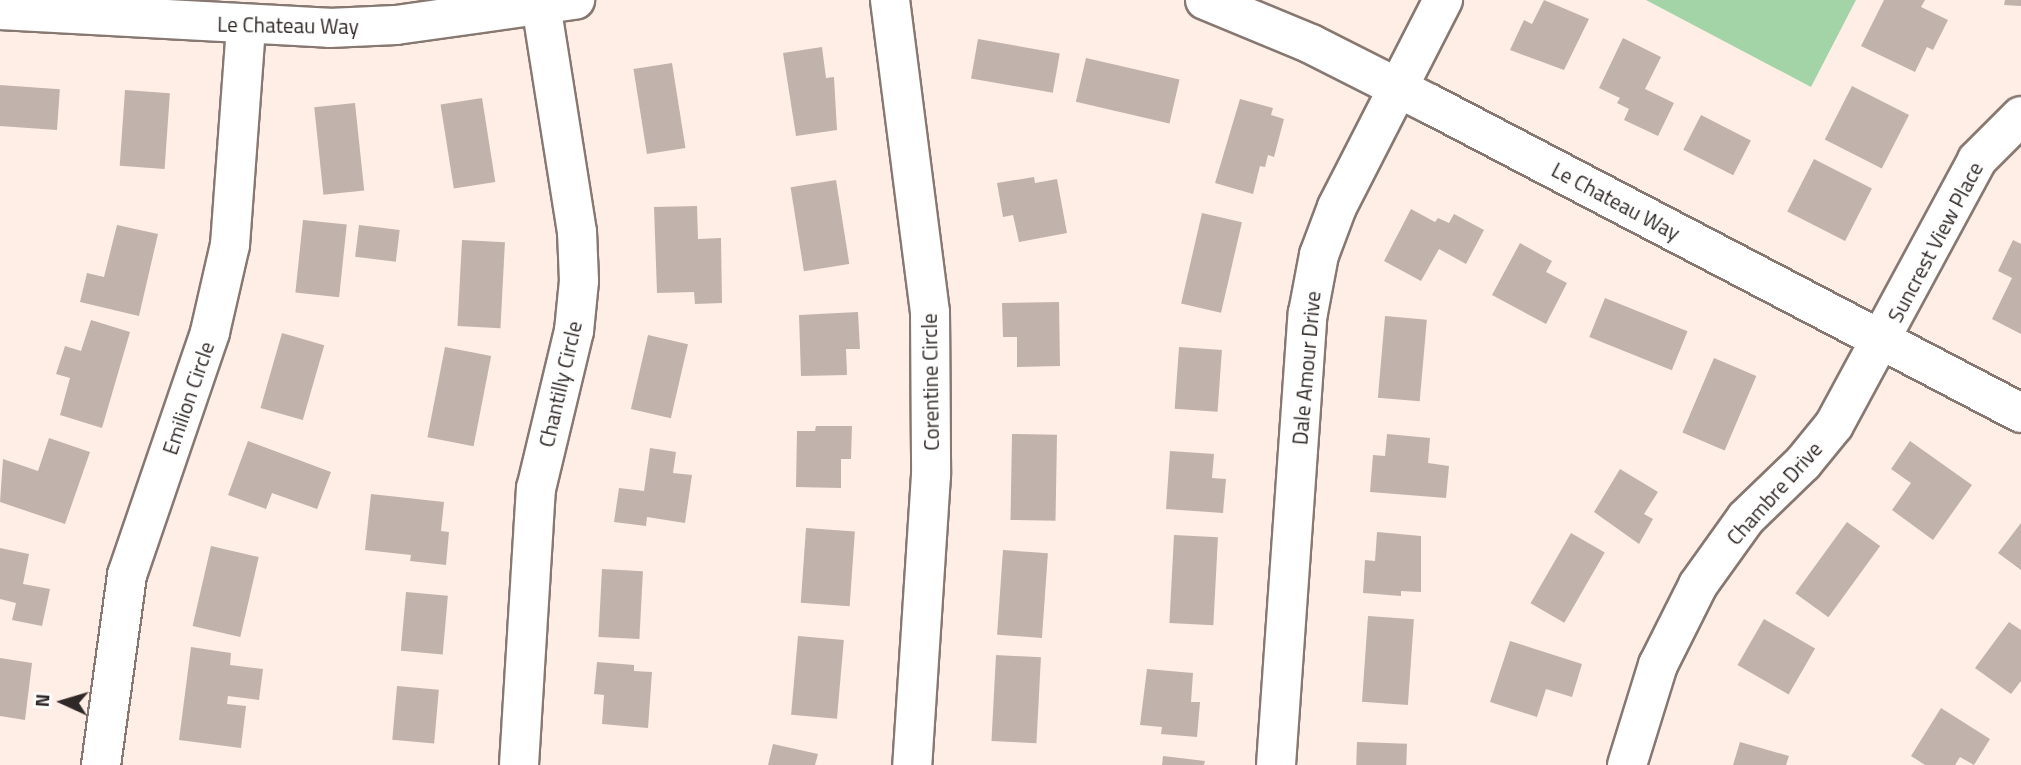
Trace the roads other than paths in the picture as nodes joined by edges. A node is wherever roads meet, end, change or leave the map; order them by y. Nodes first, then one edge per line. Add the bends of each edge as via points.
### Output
1 (890, 0) edge
2 (1205, 0) edge
3 (1443, 0) edge
4 (558, 2) edge
5 (0, 10) edge
6 (246, 26) junction
7 (1399, 90) junction
8 (2021, 116) edge
9 (1882, 340) junction
10 (2021, 413) edge
11 (101, 765) edge
12 (519, 765) edge
13 (912, 765) edge
14 (1276, 765) edge
15 (1627, 765) edge

1 - 13 street, Corentine Circle via 930,312 931,475
2 - 7 street, Le Chateau Way via 1311,44
3 - 7 street, Dale Amour Drive
4 - 6 street, Le Chateau Way via 397,25
4 - 12 street, Chantilly Circle via 579,281 574,331 536,488
5 - 6 street, Le Chateau Way
6 - 11 street, Emilion Circle via 230,245 211,332 127,575
7 - 9 street, Le Chateau Way
7 - 14 street, Dale Amour Drive via 1337,207 1312,289
8 - 9 street, Suncrest View Place via 1977,160
9 - 10 street, Le Chateau Way
9 - 15 street, Chambre Drive via 1834,425 1803,463 1746,518 1698,585 1658,665

